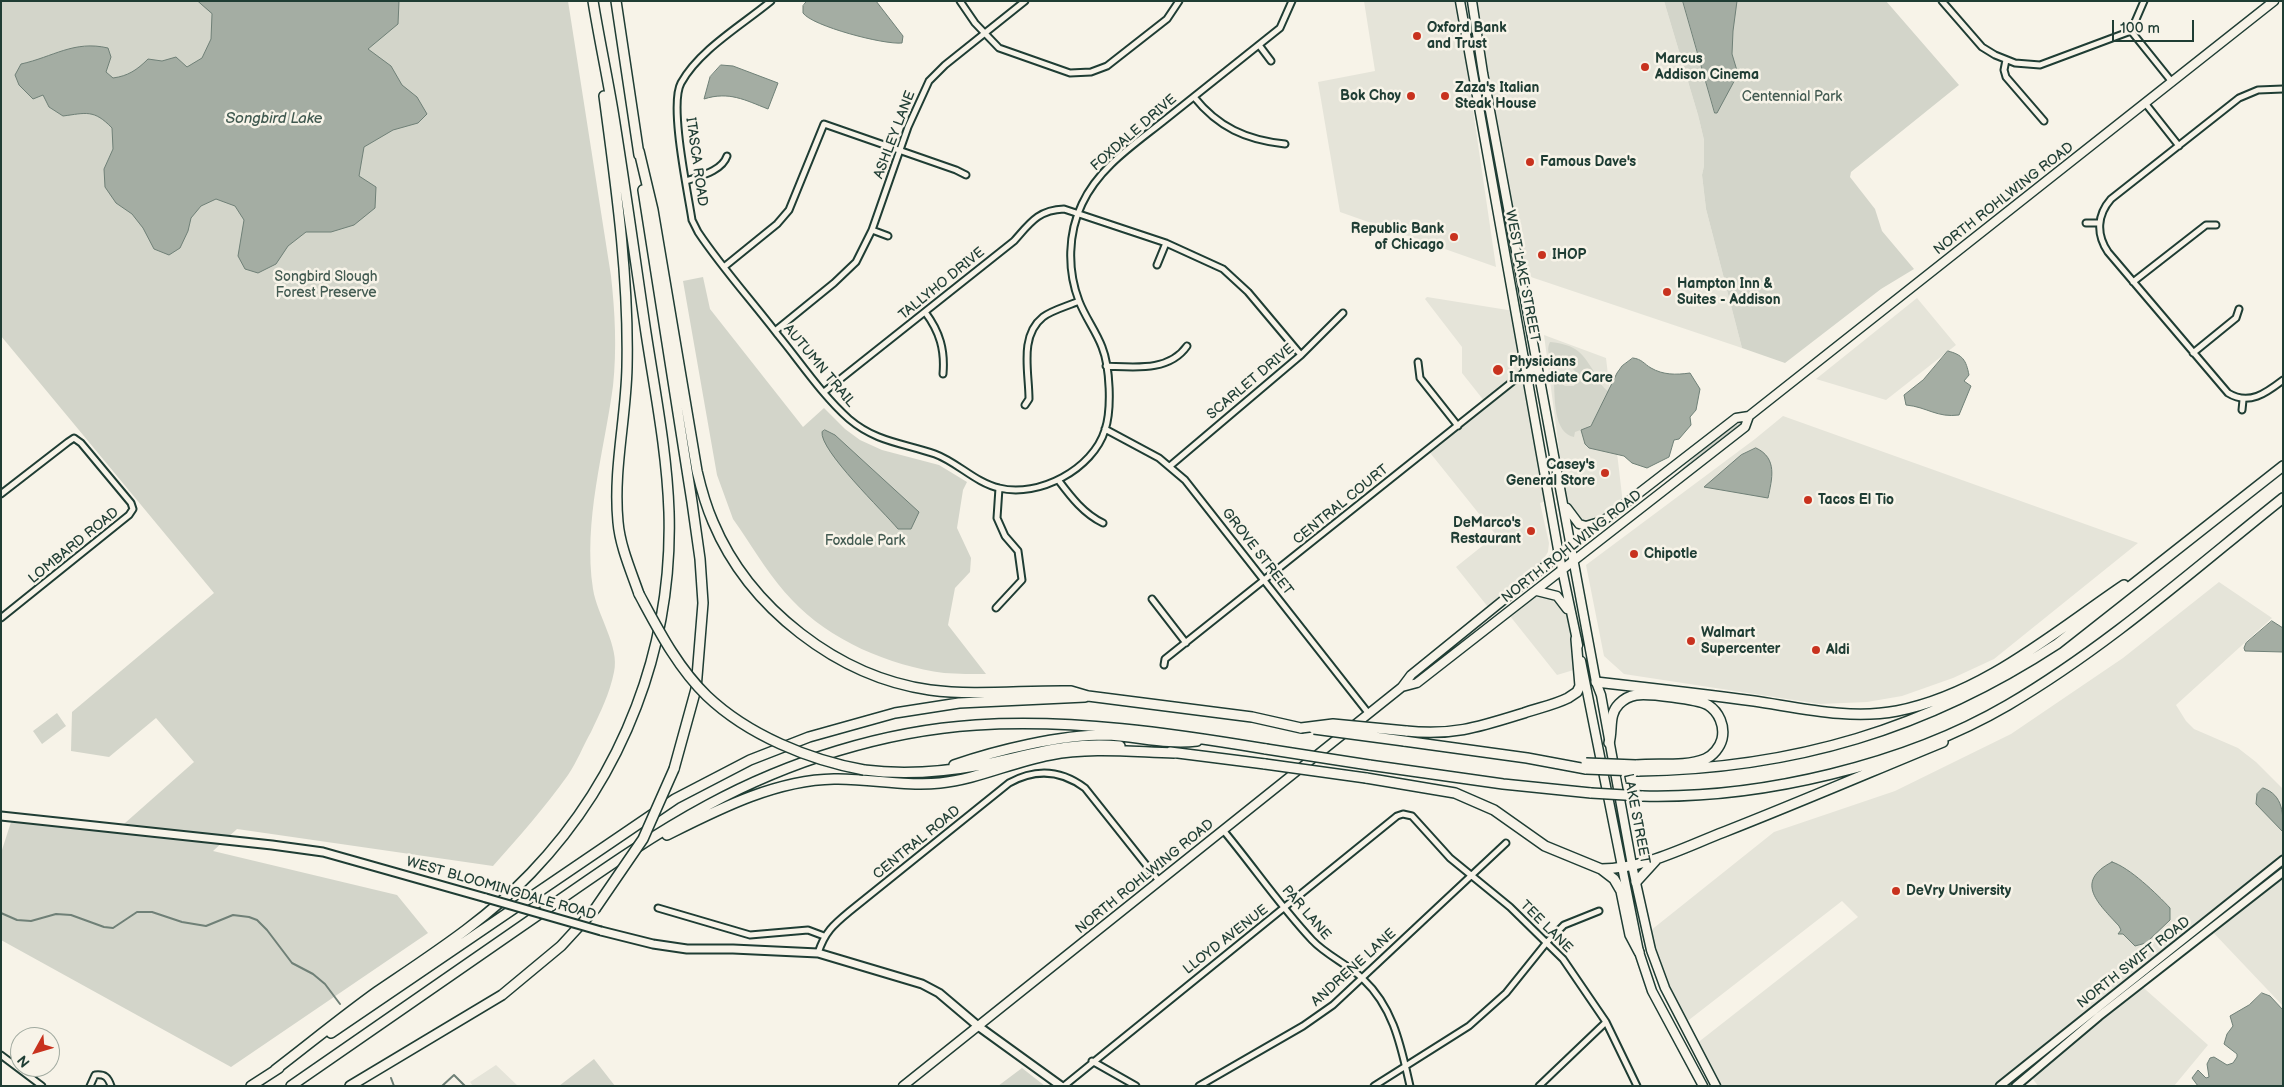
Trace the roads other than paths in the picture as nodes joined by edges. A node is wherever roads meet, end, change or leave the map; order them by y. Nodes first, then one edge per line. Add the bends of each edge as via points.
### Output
1 (593, 1) edge
2 (616, 1) edge
3 (759, 1) edge
4 (771, 1) edge
5 (960, 1) edge
6 (1025, 1) edge
7 (1178, 1) edge
8 (1292, 1) edge
9 (1460, 1) edge
10 (1472, 1) edge
11 (1942, 1) edge
12 (2144, 1) edge
13 (2274, 1) edge
14 (764, 7) junction
15 (2131, 31) junction
16 (984, 33) junction
17 (1259, 45) junction
18 (600, 49) junction
19 (2006, 60) junction
20 (1271, 61) dead end
21 (2172, 82) junction
22 (2283, 89) edge
23 (1194, 97) junction
24 (2145, 103) junction
25 (2044, 121) dead end
26 (1285, 144) dead end
27 (2179, 146) junction
28 (639, 151) junction
29 (900, 151) junction
30 (726, 156) dead end
31 (966, 175) dead end
32 (686, 181) junction
33 (1078, 214) junction
34 (2086, 223) dead end
35 (2099, 224) junction
36 (2216, 225) dead end
37 (872, 230) junction
38 (888, 236) dead end
39 (1166, 243) junction
40 (1157, 265) dead end
41 (724, 267) junction
42 (2133, 282) junction
43 (1079, 301) junction
44 (2239, 309) dead end
45 (925, 312) junction
46 (1343, 313) dead end
47 (775, 331) junction
48 (1187, 346) dead end
49 (2192, 353) junction
50 (1301, 355) junction
51 (1418, 362) dead end
52 (1106, 366) junction
53 (1538, 368) junction
54 (1527, 370) junction
55 (943, 374) dead end
56 (2283, 380) edge
57 (824, 392) junction
58 (2244, 400) junction
59 (1025, 405) dead end
60 (2242, 410) dead end
61 (1749, 416) junction
62 (1458, 426) junction
63 (1105, 430) junction
64 (1170, 466) junction
65 (2283, 466) edge
66 (1059, 481) junction
67 (999, 488) junction
68 (1, 494) edge
69 (2283, 498) edge
70 (1564, 502) junction
71 (1604, 520) junction
72 (1103, 523) dead end
73 (1572, 544) junction
74 (2180, 547) junction
75 (1559, 555) junction
76 (1575, 560) junction
77 (1562, 570) junction
78 (1265, 580) junction
79 (1537, 591) junction
80 (1152, 600) dead end
81 (996, 608) dead end
82 (1, 618) edge
83 (1572, 619) junction
84 (1576, 639) junction
85 (1186, 643) junction
86 (1164, 666) dead end
87 (1596, 682) junction
88 (1402, 687) junction
89 (1088, 696) junction
90 (1591, 709) junction
91 (1993, 713) junction
92 (1369, 714) junction
93 (1298, 727) junction
94 (1210, 740) junction
95 (1609, 744) junction
96 (1174, 753) junction
97 (1637, 768) junction
98 (942, 769) junction
99 (1403, 814) joint
100 (1, 816) edge
101 (1223, 830) junction
102 (1506, 842) dead end
103 (1660, 858) junction
104 (620, 859) junction
105 (2283, 860) edge
106 (1632, 865) junction
107 (1622, 867) junction
108 (1601, 869) junction
109 (2283, 872) edge
110 (1471, 873) junction
111 (1159, 881) junction
112 (1636, 882) junction
113 (658, 908) dead end
114 (1286, 908) junction
115 (1599, 911) dead end
116 (824, 936) junction
117 (1547, 942) junction
118 (1639, 952) junction
119 (818, 953) junction
120 (1362, 978) junction
121 (1606, 1022) junction
122 (978, 1026) junction
123 (1, 1055) edge
124 (1092, 1061) junction
125 (1406, 1067) junction
126 (275, 1070) junction
127 (42, 1086) edge
128 (90, 1086) edge
129 (111, 1086) edge
130 (251, 1086) edge
131 (291, 1086) edge
132 (350, 1086) edge
133 (903, 1086) edge
134 (1063, 1086) edge
135 (1136, 1086) edge
136 (1199, 1086) edge
137 (1374, 1086) edge
138 (1410, 1086) edge
139 (1540, 1086) edge
140 (1637, 1086) edge
141 (1702, 1086) edge
142 (1716, 1086) edge
143 (2000, 1086) edge
144 (2016, 1086) edge

1 - 18 highway
2 - 28 highway
3 - 14 street
4 - 14 street, ITASCA ROAD
5 - 16 street
6 - 16 street, ASHLEY LANE
7 - 16 street via 1167,19 1107,66 1091,72 1070,74 1005,51
8 - 17 street, FOXDALE DRIVE via 1280,28
9 - 54 main road, WEST LAKE STREET
10 - 53 main road, WEST LAKE STREET
11 - 19 street via 1976,42
12 - 15 street
13 - 21 main road, NORTH ROHLWING ROAD
14 - 32 street, ITASCA ROAD via 698,60 680,85 677,119
15 - 19 street via 2040,65
15 - 21 street
16 - 29 street, ASHLEY LANE via 929,81
17 - 20 street
17 - 23 street, FOXDALE DRIVE
18 - 98 highway, bridge via 623,257 627,368 618,476 618,522 639,594 670,650 706,696 779,744 824,761 864,770 911,773
18 - 126 highway via 667,472 668,574 650,667 635,713 611,764 571,827 532,872 470,926 354,1008
19 - 25 street via 2006,77
21 - 24 main road, NORTH ROHLWING ROAD
22 - 27 street via 2258,90 2239,98
23 - 26 street via 1209,114 1234,132 1253,140
23 - 33 street, FOXDALE DRIVE via 1102,174 1088,192
24 - 27 street
24 - 61 main road, NORTH ROHLWING ROAD
27 - 35 street via 2112,199
28 - 89 highway via 702,490 726,546 762,597 812,642 856,667 892,680 956,693 1071,691
28 - 132 highway, bridge via 642,188 692,502 703,603 696,689 674,769 643,839 621,874 561,946 502,995
29 - 31 street
29 - 37 street, ASHLEY LANE
29 - 41 street via 824,124 789,210 777,224
30 - 32 street via 714,170
32 - 41 street, ITASCA ROAD via 692,220
33 - 39 street, TALLYHO DRIVE
33 - 43 street, FOXDALE DRIVE via 1070,256
33 - 45 street, TALLYHO DRIVE via 1064,209 1049,210 1038,216 1014,241
34 - 35 street
35 - 42 street via 2105,247
36 - 42 street via 2206,225
37 - 38 street
37 - 47 street, ASHLEY LANE via 849,270
39 - 40 street
39 - 50 street, TALLYHO DRIVE via 1228,274 1248,292
41 - 47 street, AUTUMN TRAIL
42 - 49 street
43 - 52 street, FOXDALE DRIVE via 1102,347
43 - 59 street via 1044,316 1033,328 1027,342 1029,399
44 - 49 street via 2236,318
45 - 55 street via 942,344
45 - 57 street, TALLYHO DRIVE
46 - 50 street, SCARLET DRIVE
47 - 57 street, AUTUMN TRAIL
48 - 52 street via 1181,355 1168,363 1140,367
49 - 58 street via 2228,393
50 - 64 street, SCARLET DRIVE
51 - 62 street via 1420,378
52 - 63 street, FOXDALE DRIVE via 1110,400
53 - 54 street, CENTRAL COURT
53 - 70 main road, WEST LAKE STREET
54 - 62 street, CENTRAL COURT
54 - 75 main road, WEST LAKE STREET
56 - 58 street via 2266,392
57 - 67 street, AUTUMN TRAIL via 846,417 866,432 942,457
58 - 60 street
61 - 71 main road, NORTH ROHLWING ROAD via 1736,418
61 - 76 main road, NORTH ROHLWING ROAD via 1745,427
62 - 78 street, CENTRAL COURT
63 - 64 street, GROVE STREET
63 - 66 street, FOXDALE DRIVE via 1088,459
64 - 78 street, GROVE STREET via 1196,493
65 - 74 highway
66 - 67 street, AUTUMN TRAIL via 1022,490
66 - 72 street via 1074,500
67 - 81 street via 997,518 1004,536 1018,551 1022,580
68 - 82 street, LOMBARD ROAD via 74,438 131,503 132,512
69 - 91 highway via 2127,623 2038,686
70 - 71 main road via 1579,524 1586,526
70 - 73 main road, WEST LAKE STREET
71 - 73 main road, NORTH ROHLWING ROAD
73 - 75 main road, NORTH ROHLWING ROAD
73 - 76 main road, LAKE STREET
74 - 87 highway via 2018,659 1940,698 1898,711 1847,714
74 - 97 highway via 2057,644 2022,667 1950,705 1876,734 1829,748 1695,770
75 - 77 main road, LAKE STREET
75 - 88 main road, NORTH ROHLWING ROAD via 1410,675
76 - 77 main road, NORTH ROHLWING ROAD
76 - 87 main road, LAKE STREET
77 - 79 main road, NORTH ROHLWING ROAD
77 - 83 main road, LAKE STREET
78 - 85 street, CENTRAL COURT
78 - 92 street, GROVE STREET
79 - 83 main road via 1557,596 1564,602
79 - 88 main road, NORTH ROHLWING ROAD via 1417,683
80 - 85 street
83 - 84 main road, LAKE STREET
84 - 90 main road, LAKE STREET
84 - 93 highway, bridge via 1580,686 1577,692 1488,726 1443,734 1333,724
85 - 86 street, CENTRAL COURT via 1165,659
87 - 90 main road via 1591,695
87 - 95 main road, LAKE STREET
88 - 92 main road, NORTH ROHLWING ROAD
89 - 93 highway via 1252,717
89 - 126 highway via 959,703 894,713 809,737 727,771 667,804
90 - 107 main road, LAKE STREET
91 - 94 highway, bridge via 1858,767 1741,790 1662,797 1503,784
91 - 103 highway via 1952,738
92 - 101 main road, NORTH ROHLWING ROAD
93 - 97 highway, bridge via 1555,763
94 - 98 highway via 1183,743 1088,736 1044,742
94 - 104 highway via 1067,723 975,725 891,738 843,750 749,784 671,826
95 - 97 highway via 1614,711 1624,700 1637,694 1706,704 1719,717 1722,738 1716,751 1706,759
95 - 106 main road, LAKE STREET
96 - 98 highway via 1093,744
96 - 104 highway via 1066,752 974,777 938,783 835,778 796,782 768,790 699,819
96 - 108 highway, bridge via 1439,790 1494,810 1545,846
99 - 110 street, TEE LANE via 1412,816 1450,858
99 - 114 street, LLOYD AVENUE
100 - 119 street, WEST BLOOMINGDALE ROAD, bridge via 323,852 601,930 682,949
101 - 111 main road, NORTH ROHLWING ROAD
101 - 114 street, PAR LANE
102 - 110 street, ANDRENE LANE
103 - 106 highway
103 - 112 highway
104 - 131 highway
105 - 143 street, NORTH SWIFT ROAD
106 - 107 highway
106 - 112 main road, LAKE STREET
107 - 108 highway
107 - 118 main road, LAKE STREET
108 - 118 highway via 1614,879 1621,891 1630,935
109 - 144 street, NORTH SWIFT ROAD via 2099,1016
110 - 117 street, TEE LANE
110 - 120 street, ANDRENE LANE
111 - 116 street, CENTRAL ROAD via 1086,788 1066,776 1047,772 1028,774 1009,783 850,910
111 - 122 main road, NORTH ROHLWING ROAD
112 - 142 main road, LAKE STREET via 1658,973
113 - 116 street via 750,935 808,930
114 - 120 street, PAR LANE via 1318,947
114 - 124 street, LLOYD AVENUE
115 - 117 street via 1564,925
116 - 119 street, CENTRAL ROAD
117 - 121 street, TEE LANE via 1578,979
117 - 125 street via 1488,1010 1453,1038
118 - 141 main road, LAKE STREET via 1652,991
119 - 122 street, WEST BLOOMINGDALE ROAD via 922,984
120 - 125 street, PAR LANE via 1388,1010
120 - 136 street, ANDRENE LANE via 1333,1005 1303,1026
121 - 139 street
121 - 140 street, TEE LANE
122 - 133 main road, NORTH ROHLWING ROAD
122 - 134 street, WEST BLOOMINGDALE ROAD
123 - 127 street
124 - 134 street, LLOYD AVENUE
124 - 135 street
125 - 137 street
125 - 138 street, PAR LANE
126 - 130 highway
128 - 129 street via 95,1075 101,1074 107,1077

